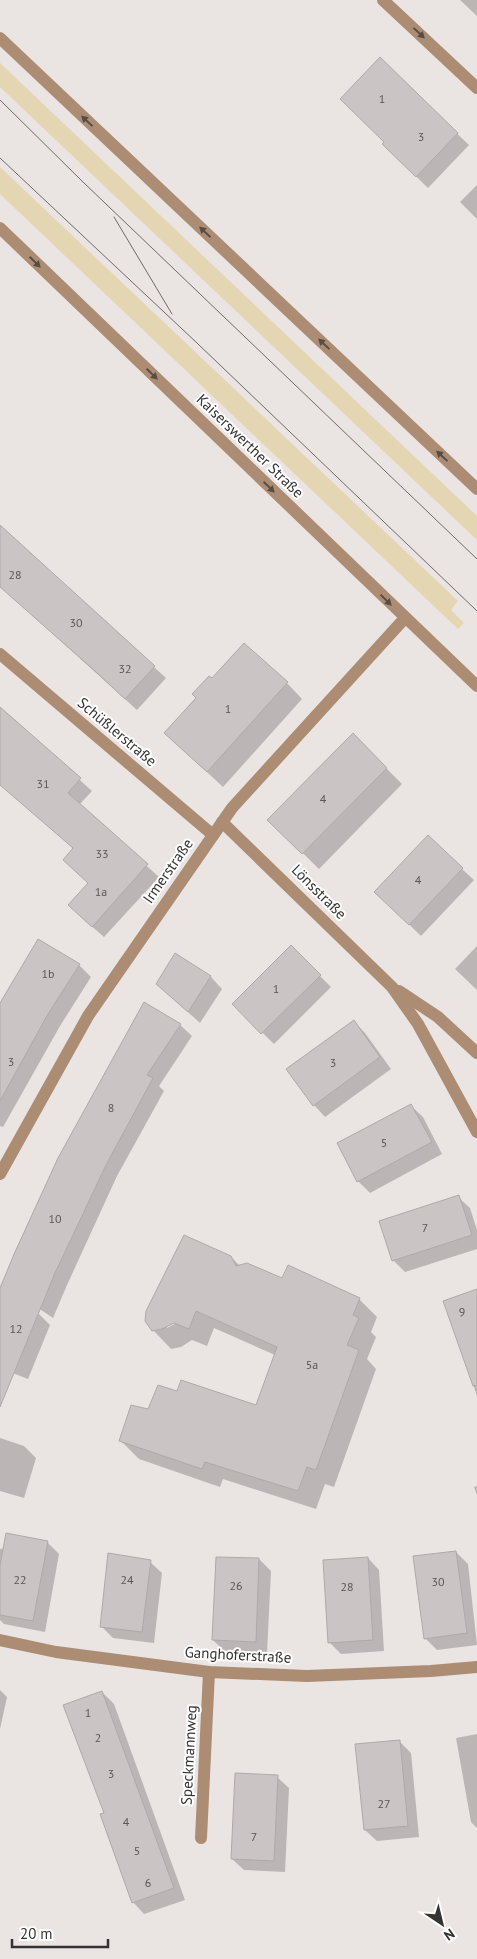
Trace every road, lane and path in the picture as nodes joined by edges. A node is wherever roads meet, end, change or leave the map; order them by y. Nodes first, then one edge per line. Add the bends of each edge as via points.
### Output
1 (384, 0) edge
2 (0, 38) edge
3 (477, 88) edge
4 (0, 228) edge
5 (477, 489) edge
6 (405, 618) junction
7 (0, 654) edge
8 (477, 686) edge
9 (222, 822) junction
10 (213, 835) junction
11 (392, 987) junction
12 (477, 1053) edge
13 (477, 1132) edge
14 (1, 1168) edge
15 (0, 1640) edge
16 (477, 1666) edge
17 (209, 1672) junction
18 (201, 1838) dead end

1 -> 3 street
5 -> 2 street
4 -> 6 street, Kaiserswerther Straße
6 - 8 street, Kaiserswerther Straße
6 - 9 street, Irmerstraße
7 - 10 street, Schüßlerstraße
9 - 10 street, Irmerstraße
9 - 11 street, Lönsstraße
10 - 14 street, Irmerstraße via 88,1016
11 - 12 street, Lönsstraße via 438,1017
11 - 13 street, Lönsstraße via 418,1024
15 - 17 street, Ganghoferstraße via 56,1652
16 - 17 street, Ganghoferstraße via 307,1676
17 - 18 street, Speckmannweg

